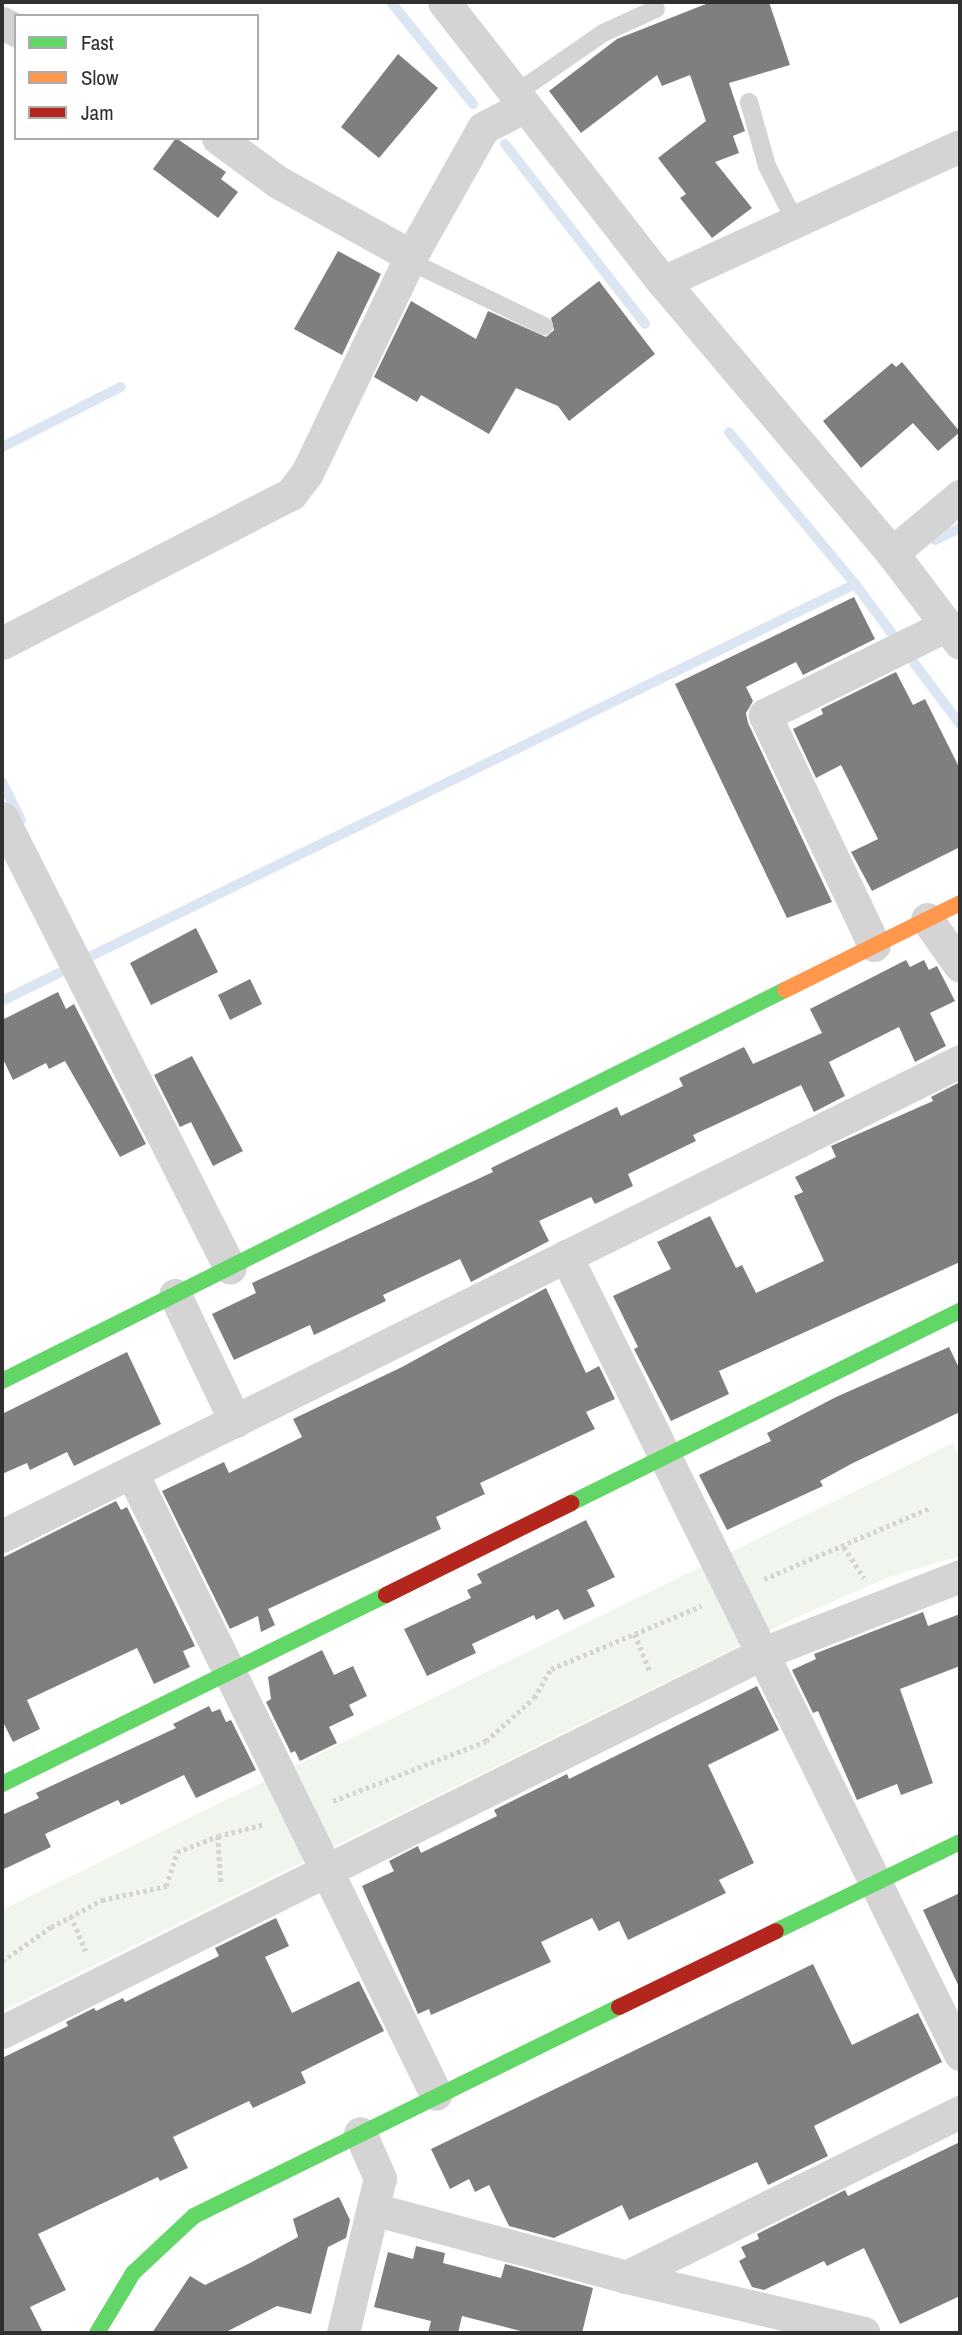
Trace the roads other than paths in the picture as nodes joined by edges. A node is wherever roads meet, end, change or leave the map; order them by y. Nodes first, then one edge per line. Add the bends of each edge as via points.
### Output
1 (444, 2) edge
2 (656, 9) dead end
3 (520, 100) junction
4 (749, 102) dead end
5 (221, 140) edge
6 (960, 146) edge
7 (794, 221) junction
8 (410, 258) junction
9 (663, 282) junction
10 (544, 326) dead end
11 (960, 496) edge
12 (892, 553) junction
13 (954, 634) edge
14 (2, 643) edge
15 (2, 818) edge
16 (960, 903) edge
17 (927, 919) junction
18 (874, 945) junction
19 (960, 966) edge
20 (960, 1061) edge
21 (566, 1256) junction
22 (230, 1268) junction
23 (175, 1296) junction
24 (960, 1311) edge
25 (2, 1381) edge
26 (235, 1421) junction
27 (665, 1456) junction
28 (132, 1473) junction
29 (2, 1536) edge
30 (960, 1576) edge
31 (763, 1653) junction
32 (230, 1672) junction
33 (2, 1784) edge
34 (960, 1842) edge
35 (329, 1870) junction
36 (876, 1880) junction
37 (2, 2032) edge
38 (960, 2054) edge
39 (436, 2094) junction
40 (960, 2112) edge
41 (360, 2133) junction
42 (373, 2210) junction
43 (626, 2277) junction
44 (824, 2330) edge
45 (97, 2333) edge
46 (343, 2333) edge
47 (864, 2333) edge

1 - 3 street
2 - 3 lane via 603,33
3 - 8 street via 483,128
3 - 9 street
4 - 7 lane via 767,166
5 - 8 street via 278,182
6 - 7 street
7 - 9 street
8 - 10 lane
8 - 14 street via 307,473 291,494
9 - 12 street
11 - 12 street
12 - 13 street
13 - 18 street via 765,715
15 - 22 street
16 - 17 street
17 - 18 street
17 - 19 street
18 - 22 street
20 - 21 street
21 - 26 street
21 - 27 street
22 - 23 street
23 - 25 street
23 - 26 street
24 - 27 street
26 - 28 street
27 - 31 street
27 - 32 street
28 - 29 street
28 - 32 street
30 - 31 street
31 - 35 street
31 - 36 street
32 - 33 street
32 - 35 street
34 - 36 street
35 - 37 street
35 - 39 street
36 - 38 street
36 - 39 street
39 - 41 street
40 - 43 street
41 - 42 street via 380,2178
41 - 45 street via 194,2216 133,2273
42 - 43 street
42 - 46 street
43 - 44 street
44 - 47 street

